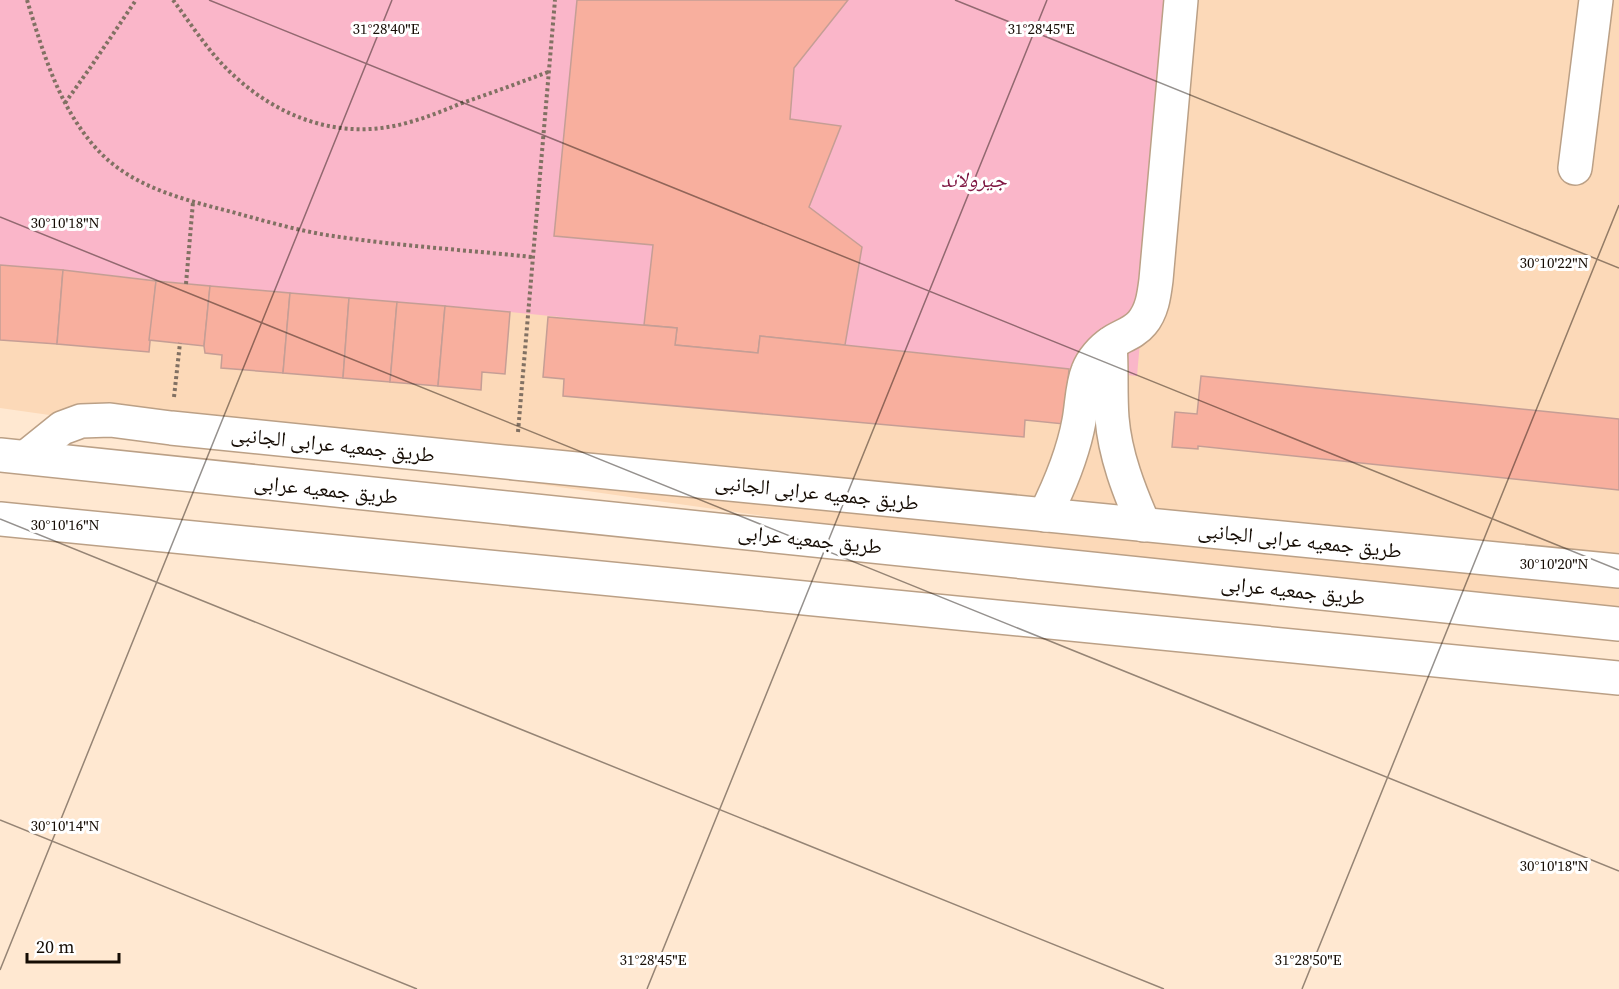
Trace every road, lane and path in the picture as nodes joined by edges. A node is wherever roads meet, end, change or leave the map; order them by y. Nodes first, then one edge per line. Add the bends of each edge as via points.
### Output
1 (27, 0) edge
2 (136, 0) edge
3 (173, 0) edge
4 (555, 0) edge
5 (1181, 0) edge
6 (1596, 0) edge
7 (548, 72) junction
8 (64, 104) junction
9 (1575, 168) dead end
10 (193, 202) junction
11 (532, 257) junction
12 (186, 284) dead end
13 (180, 343) dead end
14 (1110, 344) junction
15 (171, 428) junction
16 (13, 456) edge
17 (515, 463) junction
18 (1045, 515) junction
19 (0, 519) edge
20 (1144, 525) junction
21 (1619, 571) edge
22 (1619, 624) edge
23 (1619, 678) edge

1 - 8 path
2 - 8 path
3 - 7 path via 230,72 256,93 312,123 345,129 409,123
4 - 7 path
5 - 14 street via 1154,298 1140,326
6 - 9 street
7 - 11 path
8 - 10 path via 96,148 115,166 160,192
10 - 11 path via 333,236
10 - 12 path
11 - 17 path
13 - 15 path
14 - 18 street via 1088,372 1071,454
14 - 20 street via 1112,419 1118,455
15 - 16 street, طريق جمعيه عرابى الجانبى via 110,420 81,421
15 - 17 street, طريق جمعيه عرابى الجانبى
16 - 22 street, طريق جمعيه عرابى
17 - 18 street, طريق جمعيه عرابى الجانبى
18 - 20 street, طريق جمعيه عرابى الجانبى
19 - 23 street
20 - 21 street, طريق جمعيه عرابى الجانبى

